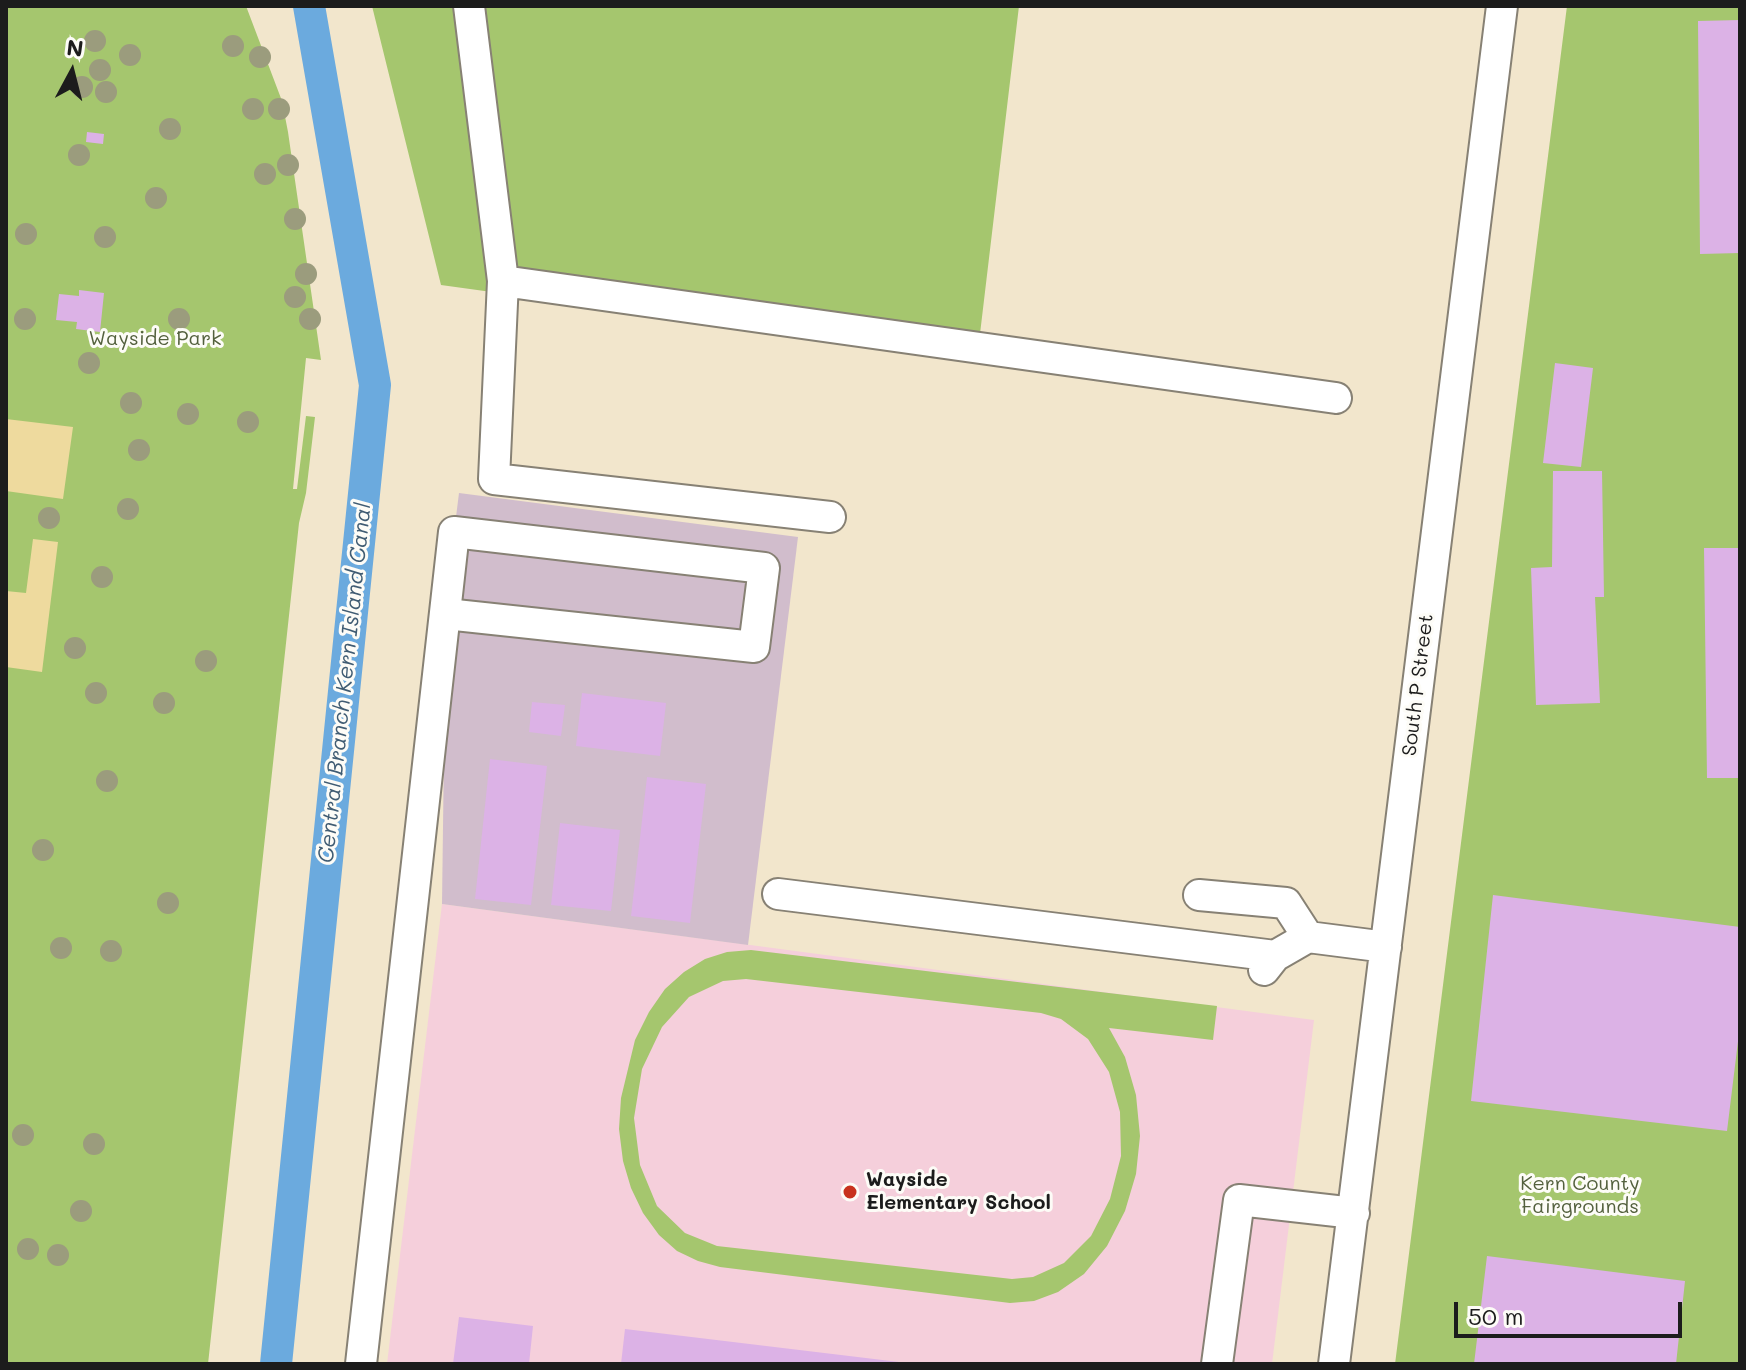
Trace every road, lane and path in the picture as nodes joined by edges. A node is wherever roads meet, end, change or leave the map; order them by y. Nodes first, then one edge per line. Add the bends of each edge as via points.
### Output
1 (469, 6) edge
2 (1502, 6) edge
3 (503, 281) junction
4 (1336, 398) dead end
5 (830, 517) dead end
6 (446, 614) junction
7 (778, 894) dead end
8 (1199, 895) dead end
9 (1308, 937) junction
10 (1386, 947) junction
11 (1354, 1213) junction
12 (361, 1364) edge
13 (1217, 1364) edge
14 (1334, 1364) edge

1 - 3 street
2 - 10 street, South P Street
3 - 4 street
3 - 5 street via 494,479
6 - 6 street via 754,647 764,568 454,532
6 - 12 street
7 - 9 street via 1214,950 1234,972 1260,974 1275,956
8 - 9 street via 1286,903
9 - 10 street
10 - 11 street, South P Street
11 - 13 street via 1239,1200
11 - 14 street, South P Street

